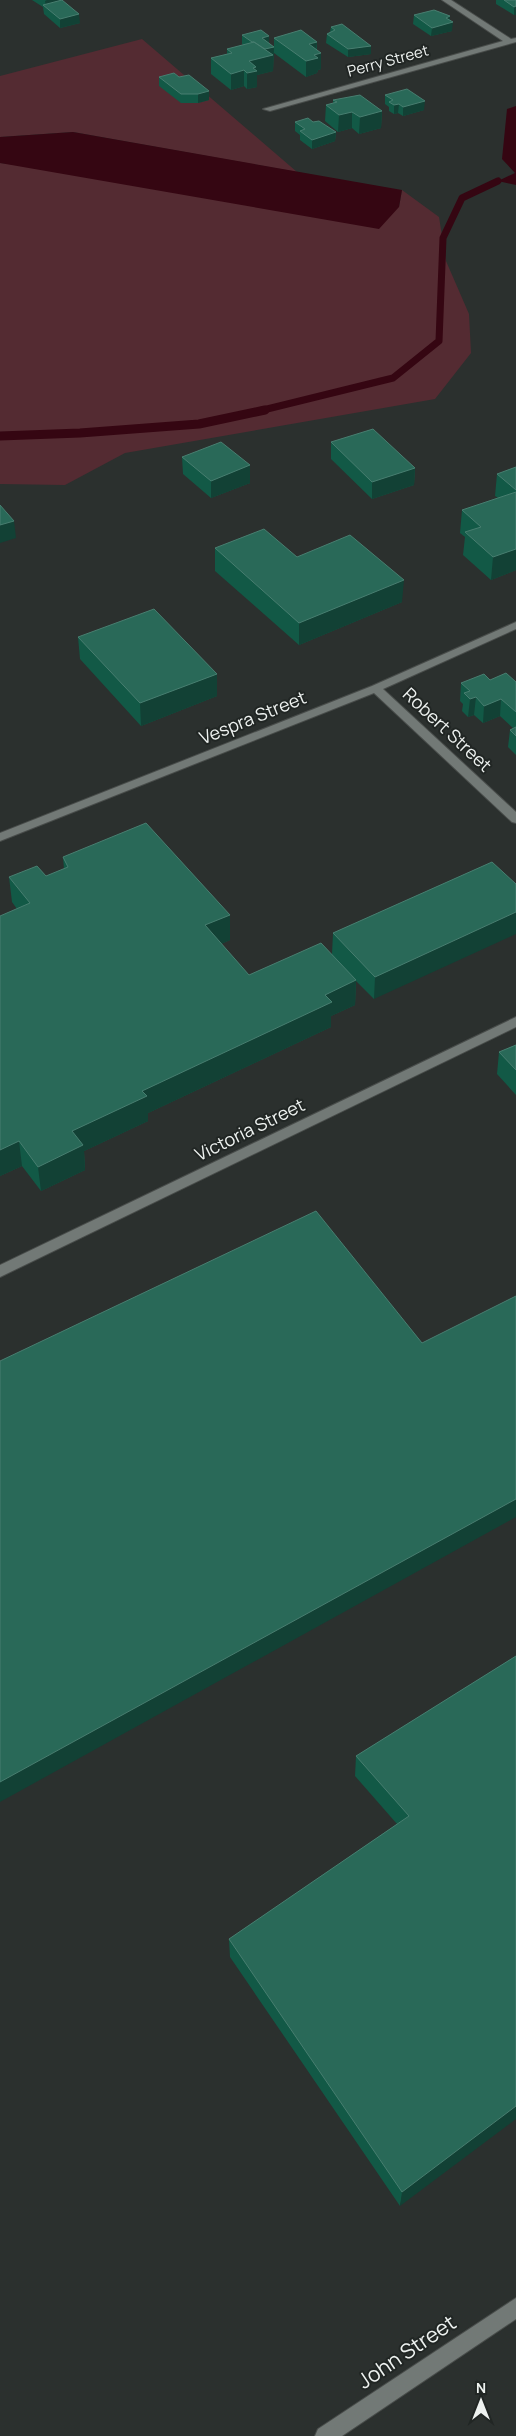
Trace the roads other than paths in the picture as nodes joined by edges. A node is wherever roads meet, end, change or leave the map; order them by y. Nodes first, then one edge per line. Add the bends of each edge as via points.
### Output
1 (446, 0) edge
2 (513, 41) edge
3 (267, 109) dead end
4 (516, 625) edge
5 (376, 688) junction
6 (516, 818) edge
7 (0, 837) edge
8 (516, 1022) edge
9 (0, 1271) edge
10 (516, 2308) edge
11 (325, 2436) edge

1 - 2 street
2 - 3 street, Perry Street
4 - 5 street, Vespra Street
5 - 6 street, Robert Street
5 - 7 street, Vespra Street
8 - 9 street, Victoria Street
10 - 11 street, John Street

